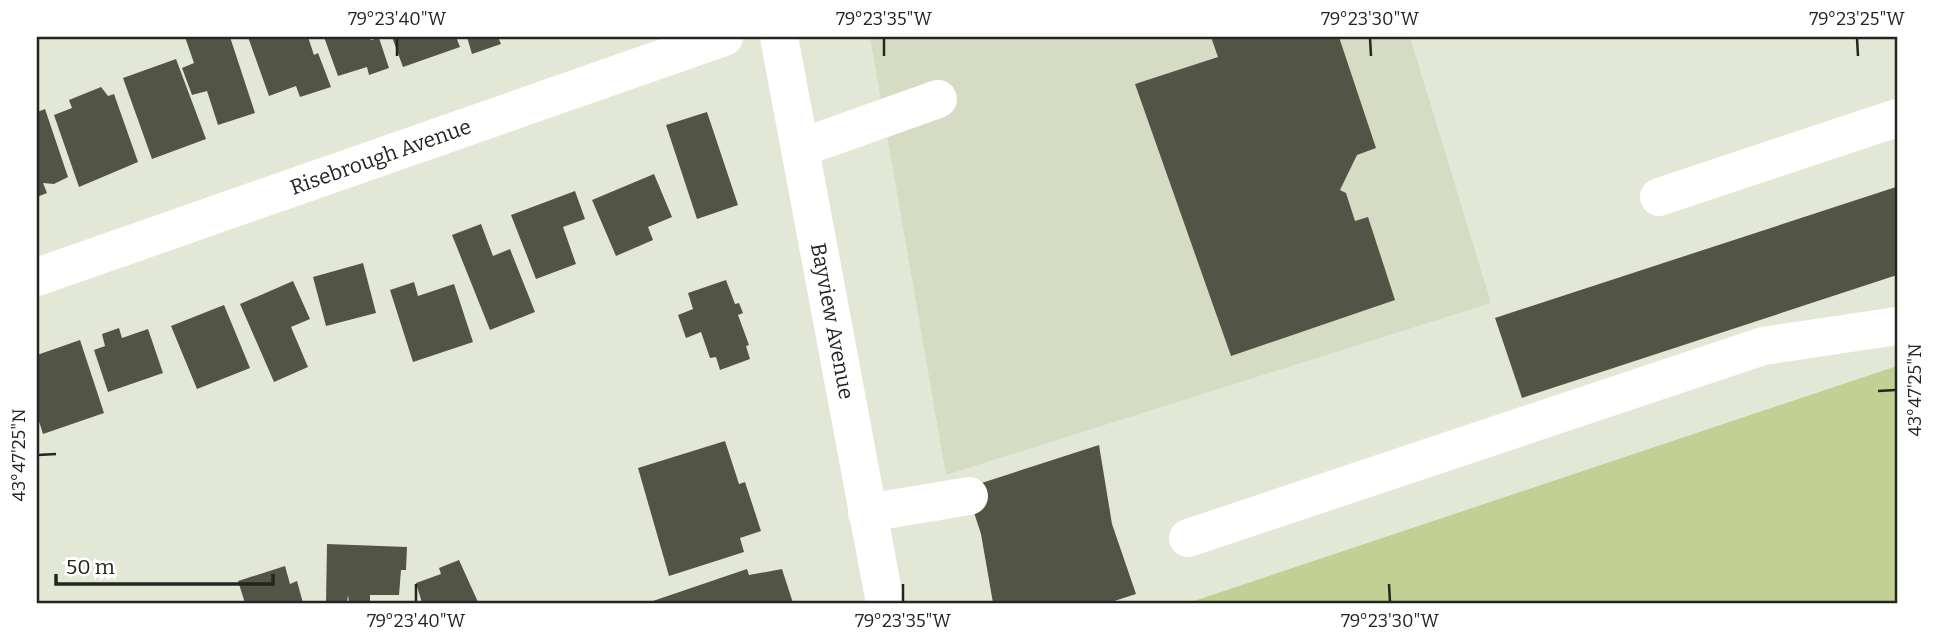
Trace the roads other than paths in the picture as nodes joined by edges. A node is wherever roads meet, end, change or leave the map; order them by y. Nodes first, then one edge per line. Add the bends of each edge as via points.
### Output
1 (724, 37) edge
2 (779, 37) edge
3 (938, 99) dead end
4 (1897, 117) edge
5 (800, 148) junction
6 (1660, 197) dead end
7 (37, 277) edge
8 (1897, 326) edge
9 (969, 496) dead end
10 (867, 513) junction
11 (1188, 538) dead end
12 (885, 603) edge

1 - 7 street, Risebrough Avenue
2 - 5 street, Bayview Avenue
3 - 5 street
4 - 6 street
5 - 10 street, Bayview Avenue
8 - 11 street via 1763,346
9 - 10 street
10 - 12 street, Bayview Avenue

